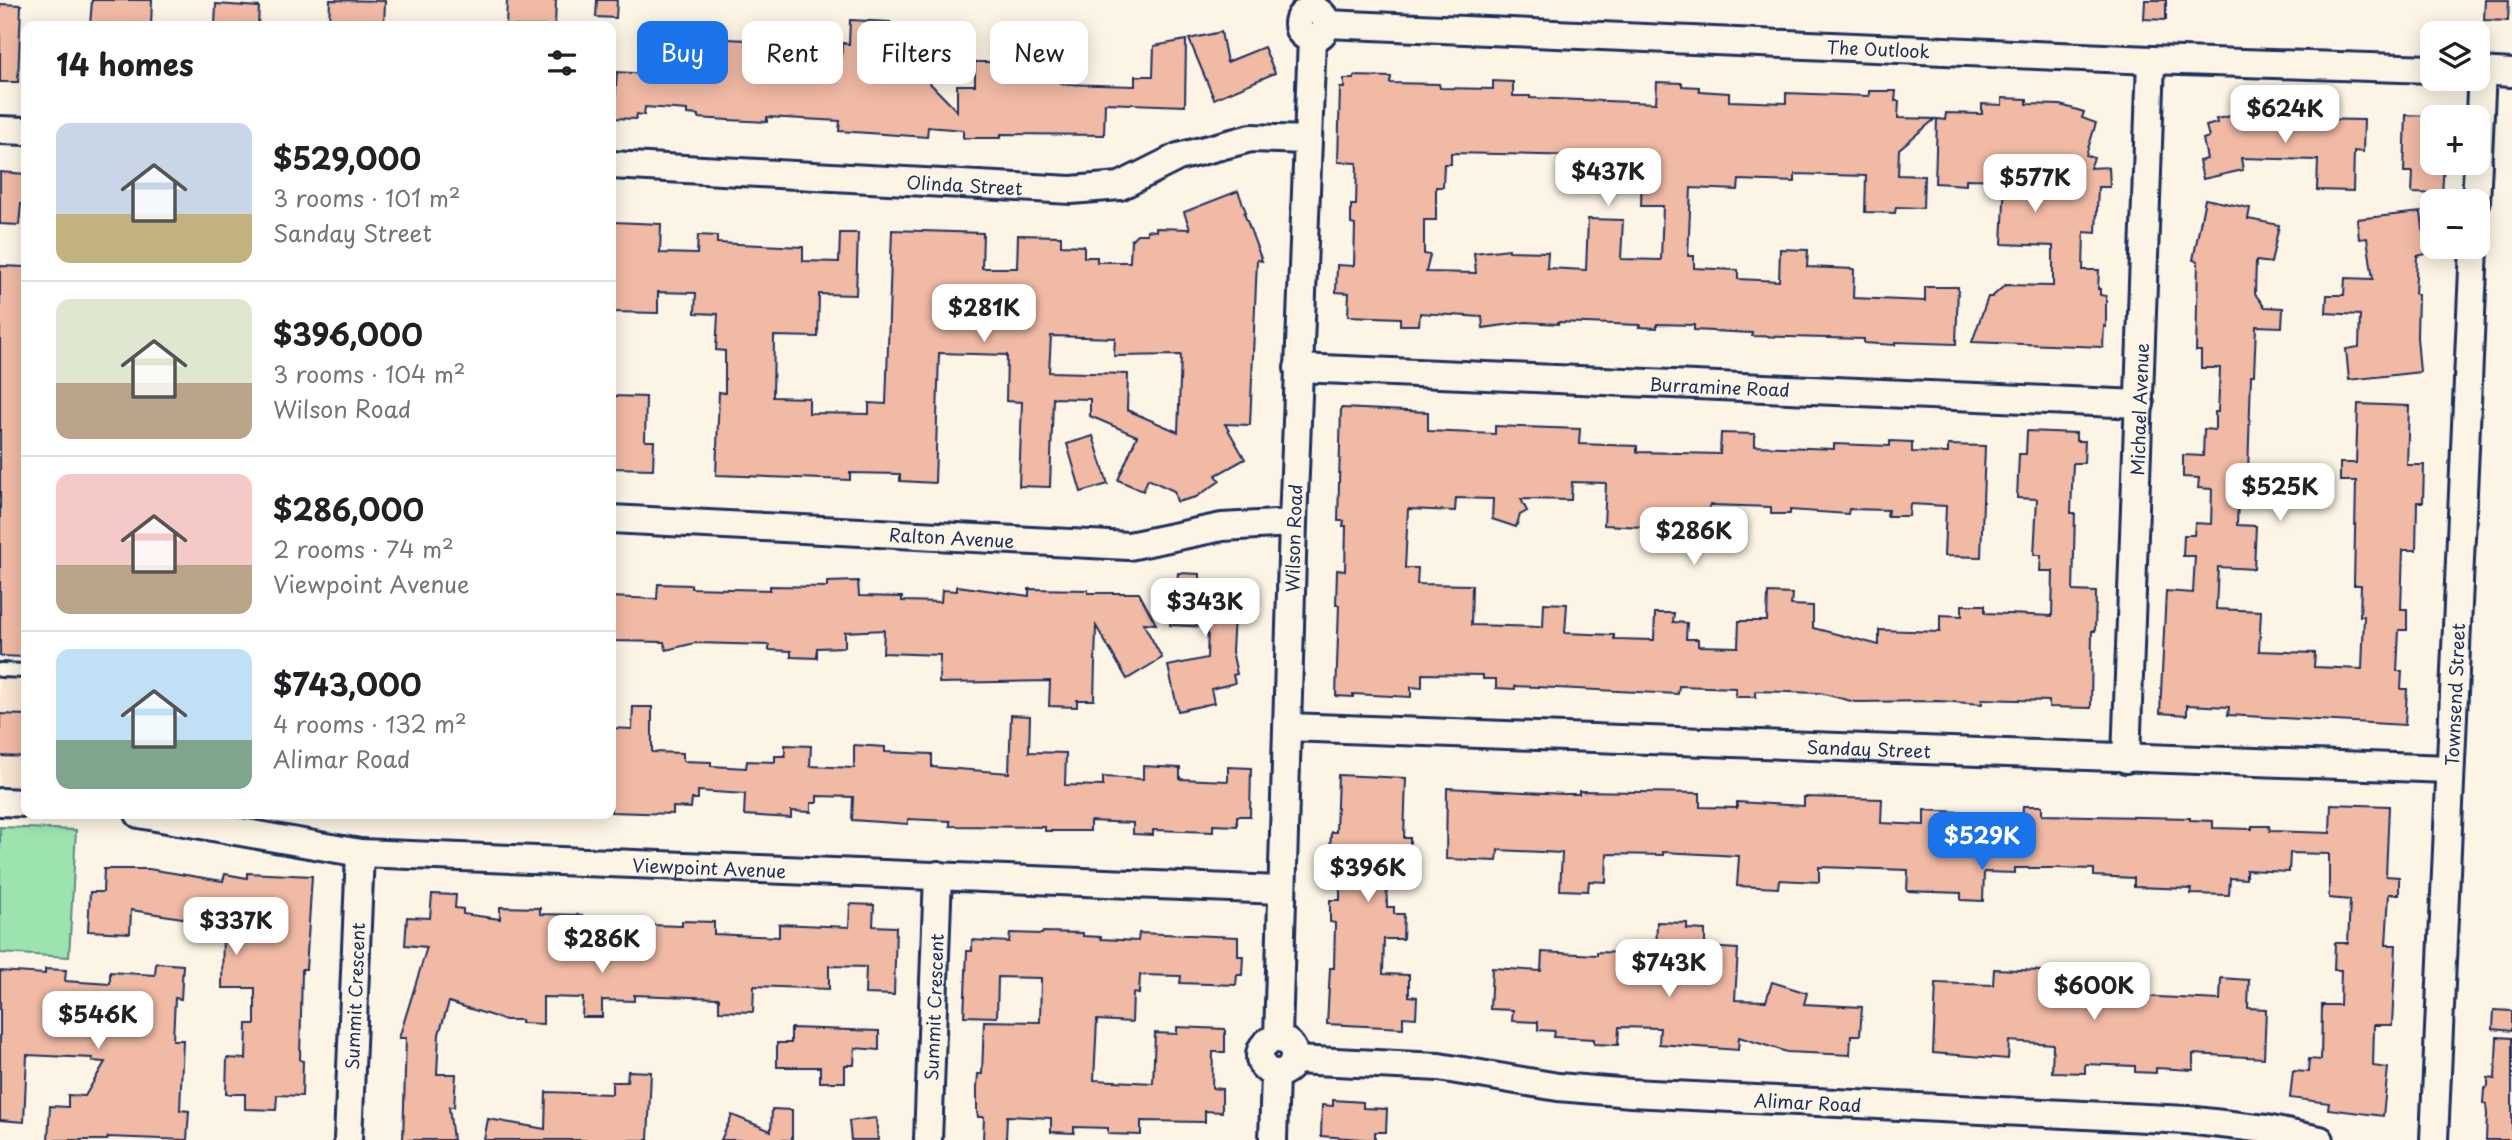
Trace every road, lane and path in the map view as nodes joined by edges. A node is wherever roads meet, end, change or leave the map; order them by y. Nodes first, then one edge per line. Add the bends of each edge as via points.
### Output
1 (1316, 18) edge
2 (2151, 60) junction
3 (2420, 69) edge
4 (2490, 72) edge
5 (2512, 73) edge
6 (0, 130) edge
7 (21, 131) edge
8 (1307, 139) junction
9 (616, 164) edge
10 (2473, 259) edge
11 (1298, 368) junction
12 (2140, 404) junction
13 (616, 519) edge
14 (1293, 523) junction
15 (0, 670) edge
16 (21, 671) edge
17 (1288, 727) junction
18 (2126, 759) junction
19 (2449, 769) junction
20 (0, 803) edge
21 (21, 803) edge
22 (167, 819) edge
23 (360, 853) junction
24 (938, 875) junction
25 (1282, 890) junction
26 (1285, 1066) junction
27 (348, 1140) edge
28 (928, 1140) edge
29 (1273, 1140) edge
30 (2320, 1140) edge
31 (2434, 1140) edge

1 - 2 street, The Outlook
1 - 8 street, Wilson Road
2 - 3 street, The Outlook
2 - 12 street, Michael Avenue
4 - 5 street
6 - 7 street
8 - 9 street, Olinda Street via 1251,138 1178,157 1120,186 1071,190
8 - 11 street, Wilson Road
10 - 19 street, Townsend Street
11 - 12 street, Burramine Road
11 - 14 street, Wilson Road
12 - 18 street, Michael Avenue
13 - 14 street, Ralton Avenue via 1129,546 1222,527
14 - 17 street, Wilson Road
15 - 16 lane
17 - 18 street, Sanday Street
17 - 25 street, Wilson Road
18 - 19 street, Sanday Street
19 - 31 street, Townsend Street
20 - 21 street
22 - 23 street, Viewpoint Avenue
23 - 24 street, Viewpoint Avenue
23 - 27 street, Summit Crescent
24 - 25 street, Viewpoint Avenue
24 - 28 street, Summit Crescent
25 - 26 street, Wilson Road via 1278,1038 1293,1048
26 - 29 street
26 - 30 street, Alimar Road via 1438,1067 1558,1087 1631,1093 2187,1120

